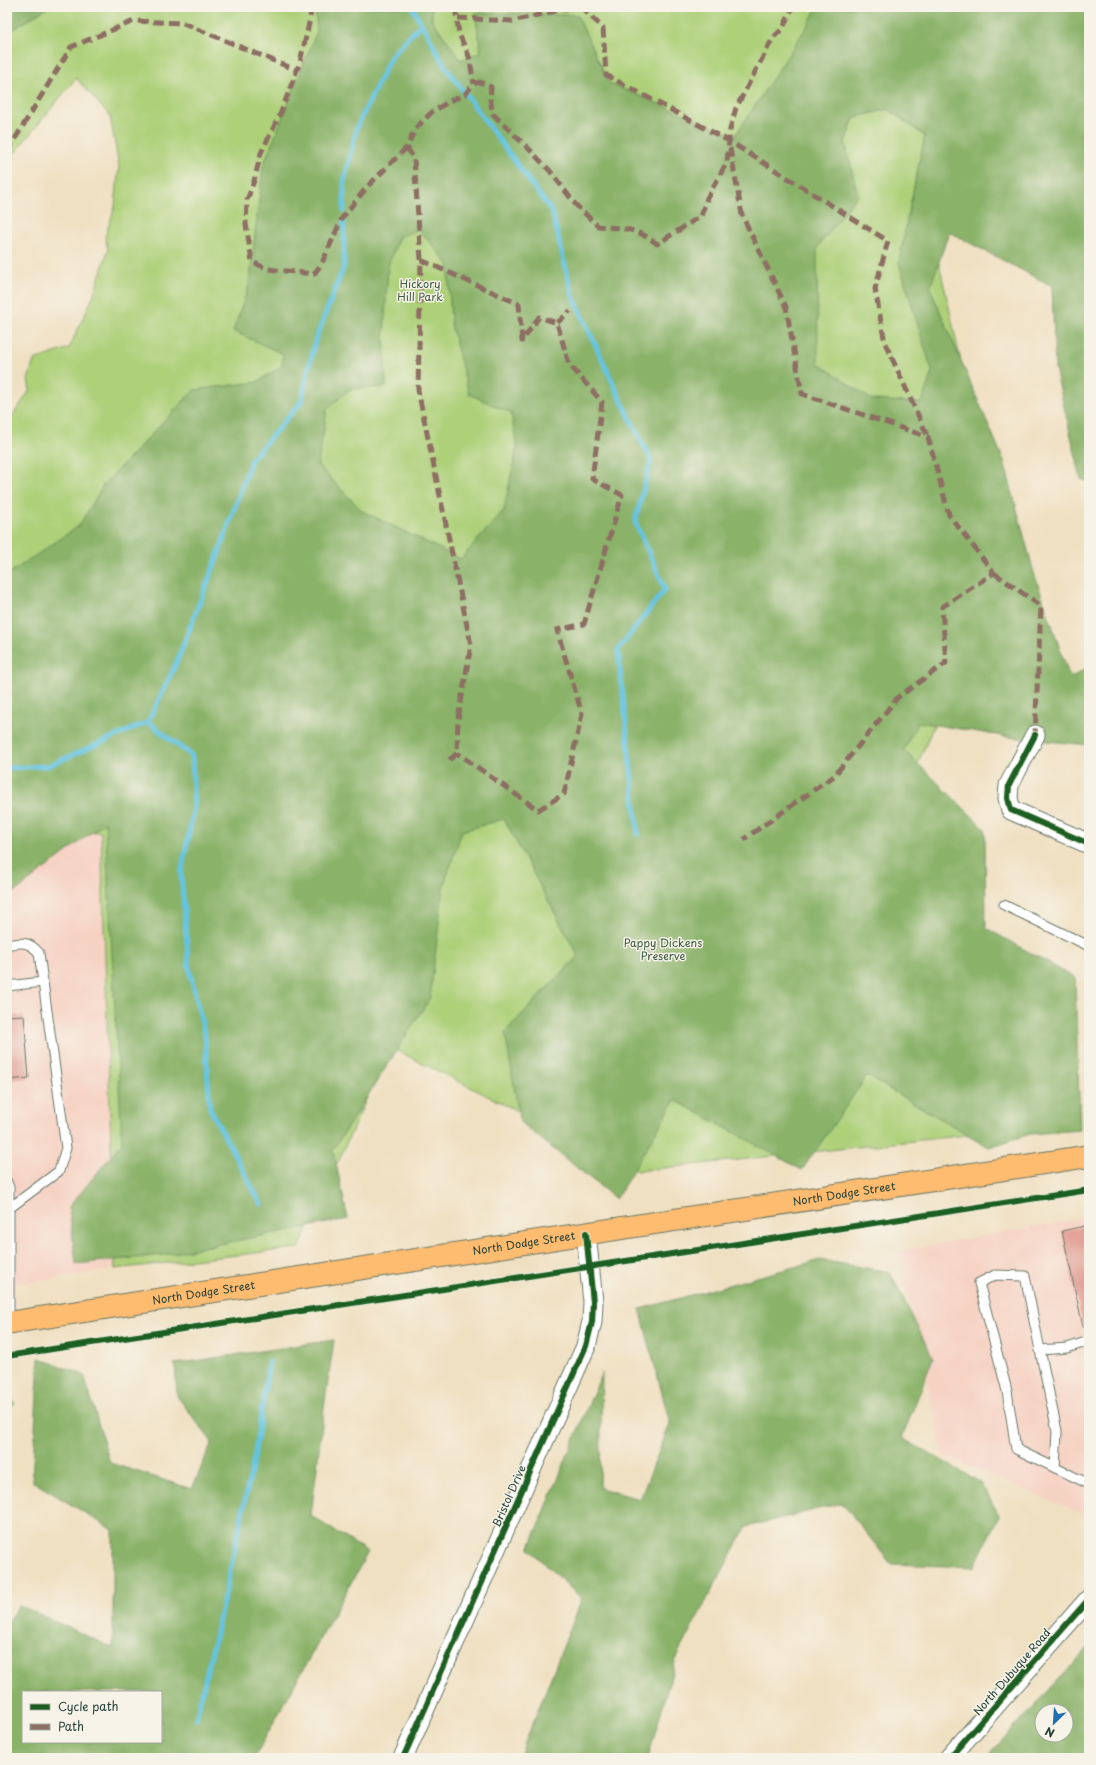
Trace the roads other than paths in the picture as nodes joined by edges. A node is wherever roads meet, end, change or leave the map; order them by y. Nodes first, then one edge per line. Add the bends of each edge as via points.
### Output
1 (1035, 735) dead end
2 (1089, 844) edge
3 (1004, 905) dead end
4 (7, 945) edge
5 (1089, 946) edge
6 (43, 982) junction
7 (7, 986) edge
8 (1089, 1156) edge
9 (7, 1182) edge
10 (8, 1210) edge
11 (586, 1233) junction
12 (8, 1323) edge
13 (1089, 1341) edge
14 (1040, 1350) junction
15 (1055, 1468) junction
16 (1089, 1484) edge
17 (1089, 1599) edge
18 (403, 1758) edge
19 (949, 1758) edge

1 - 2 street via 1009,785 1008,798 1011,810
3 - 5 lane
4 - 6 lane via 21,942 32,945 39,954
6 - 7 lane
6 - 10 lane via 66,1148 59,1171
8 - 11 main road, North Dodge Street
9 - 10 lane
10 - 12 lane
11 - 12 main road, North Dodge Street
11 - 18 street, Bristol Drive via 593,1302 592,1322 586,1346
13 - 14 lane via 1067,1348
14 - 15 lane via 1057,1431
14 - 15 lane via 1025,1276 995,1275 978,1283 1007,1391 1016,1449
15 - 16 lane
17 - 19 street, North Dubuque Road

